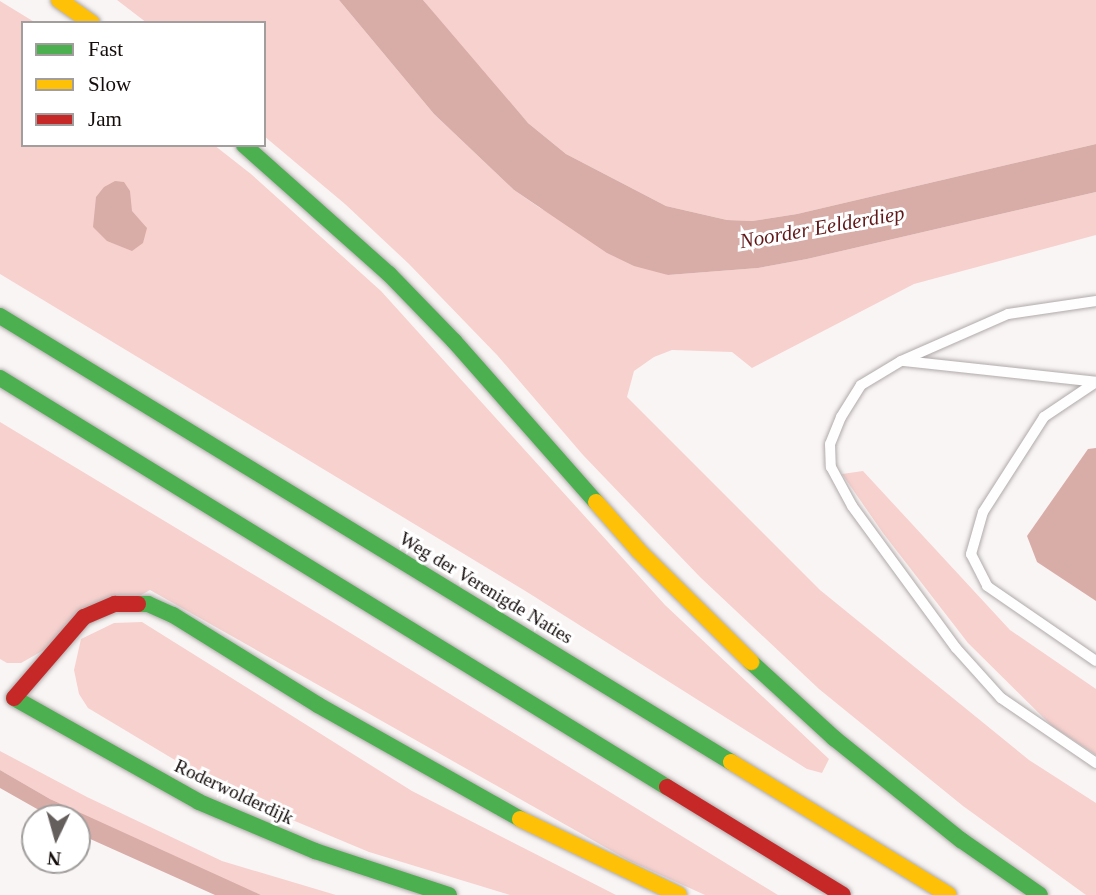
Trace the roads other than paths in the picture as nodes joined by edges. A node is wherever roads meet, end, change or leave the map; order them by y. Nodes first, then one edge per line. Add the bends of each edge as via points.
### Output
1 (65, 1) edge
2 (90, 21) edge
3 (246, 147) edge
4 (1096, 301) edge
5 (0, 316) edge
6 (901, 361) junction
7 (0, 378) edge
8 (1096, 382) edge
9 (1096, 662) edge
10 (1096, 764) edge
11 (449, 895) edge
12 (679, 895) edge
13 (843, 895) edge
14 (949, 895) edge
15 (1040, 895) edge

1 - 2 main road
3 - 15 main road via 389,274 639,551 760,671 834,738 961,840
4 - 6 lane via 1008,314
5 - 14 main road, Weg der Verenigde Naties
6 - 8 lane
6 - 10 lane via 861,385 830,444 831,467 852,506 956,648 1001,698
7 - 13 main road
8 - 9 lane via 1044,417 983,512 971,554 988,586
11 - 12 main road, Roderwolderdijk via 315,851 221,812 14,698 85,617 115,604 148,604 489,804

